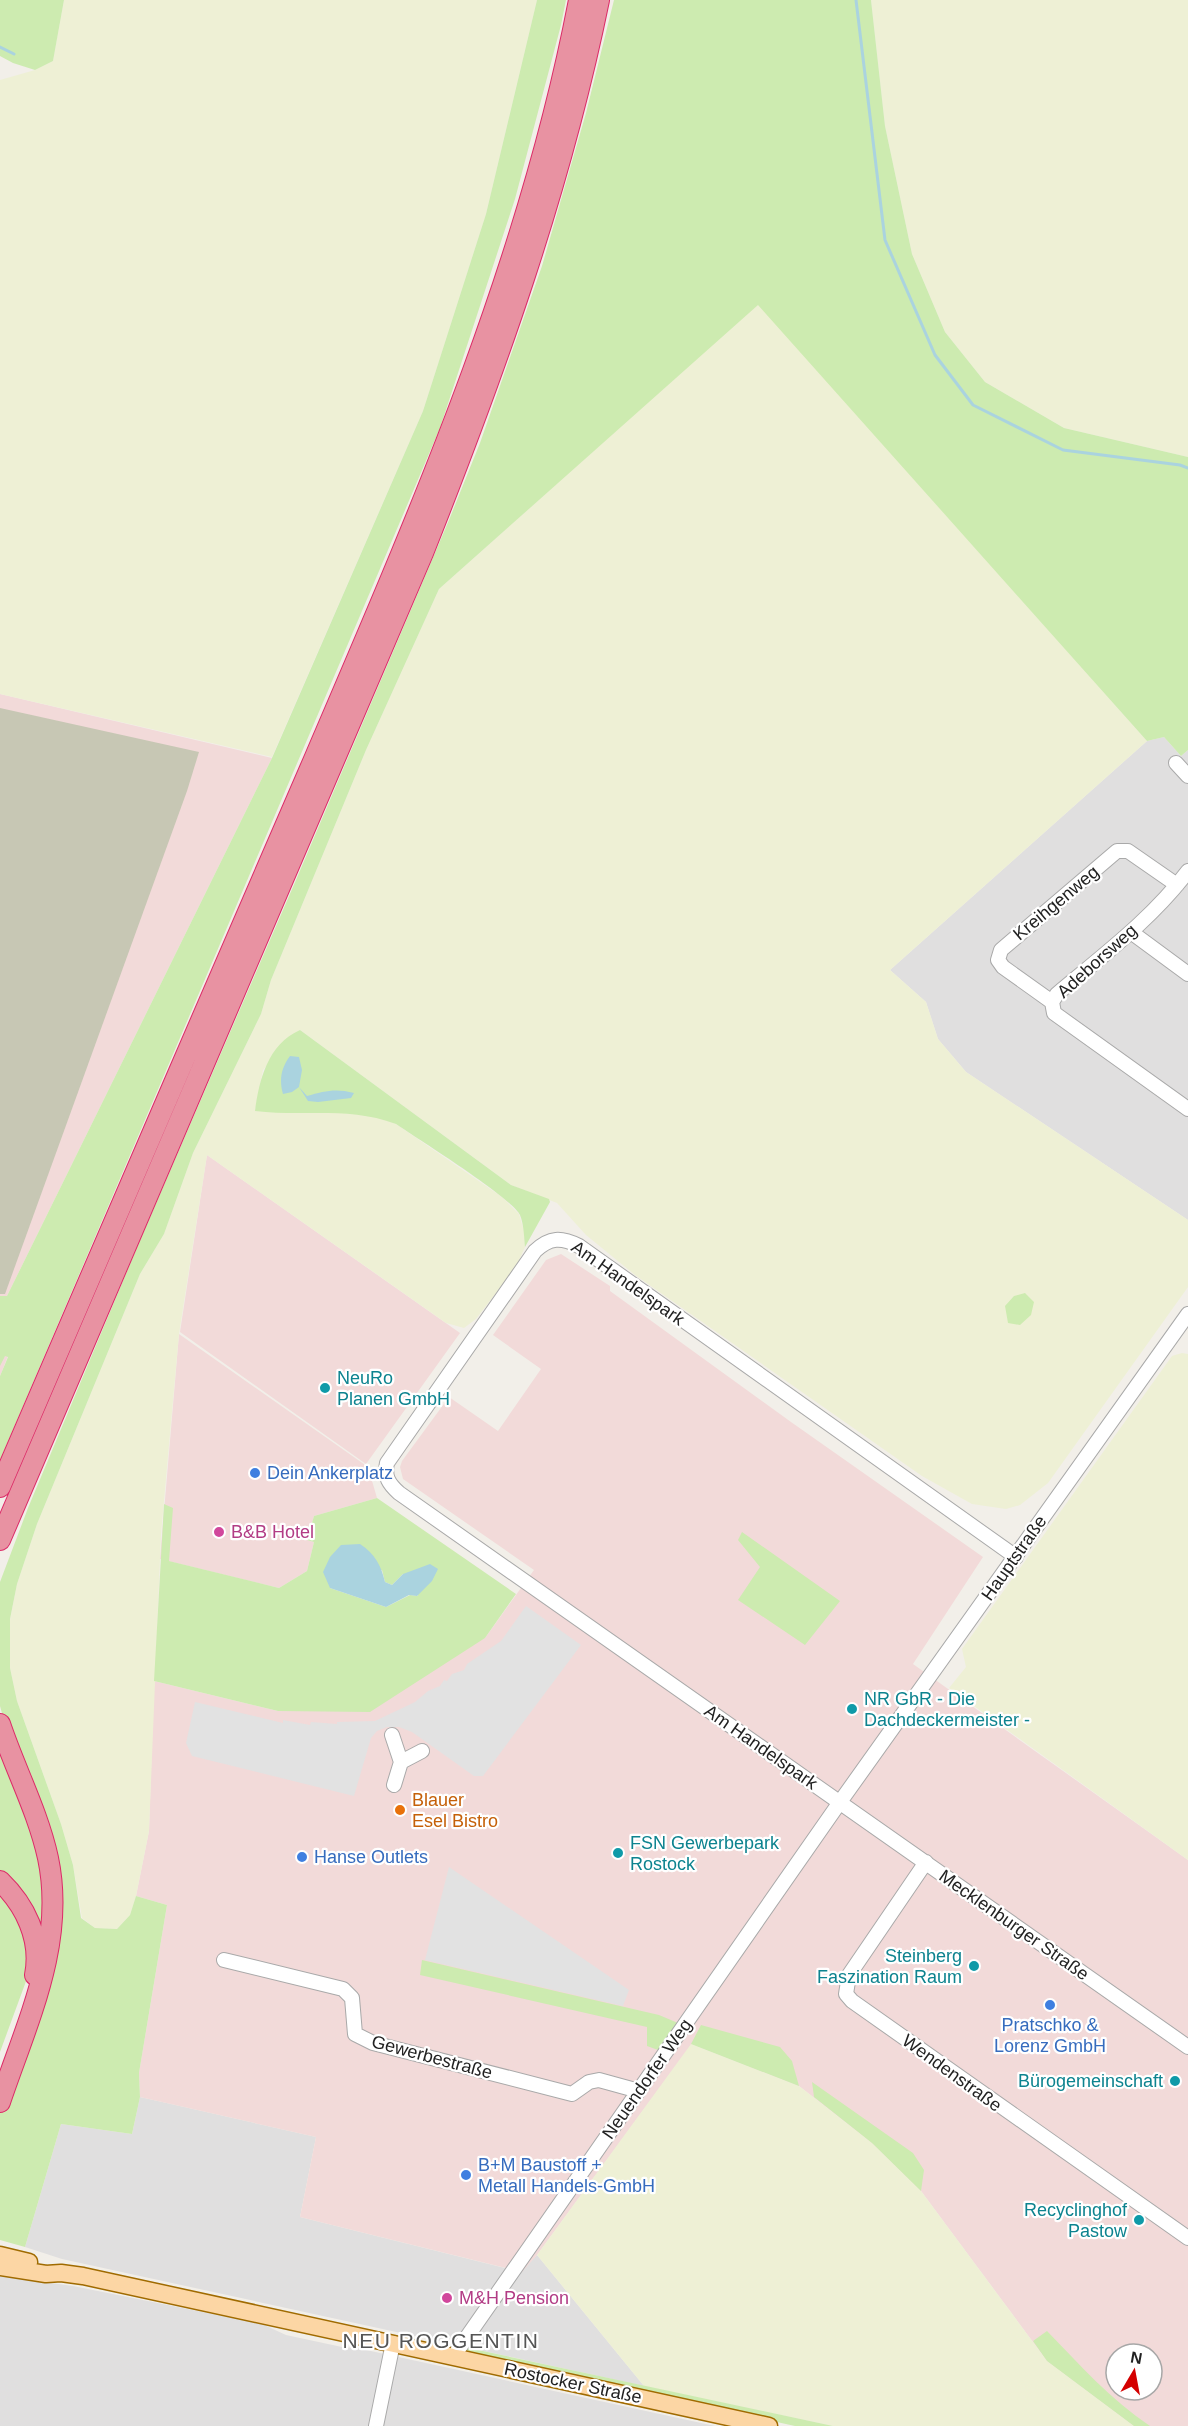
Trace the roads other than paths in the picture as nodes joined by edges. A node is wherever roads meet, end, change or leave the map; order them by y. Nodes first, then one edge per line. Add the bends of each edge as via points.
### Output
1 (579, 0) edge
2 (599, 0) edge
3 (1176, 763) dead end
4 (1188, 776) edge
5 (1188, 872) edge
6 (1178, 885) junction
7 (1131, 932) junction
8 (1188, 974) edge
9 (1052, 1002) junction
10 (1188, 1109) edge
11 (1188, 1314) edge
12 (0, 1487) edge
13 (0, 1540) edge
14 (1016, 1557) junction
15 (0, 1724) edge
16 (393, 1735) dead end
17 (422, 1751) dead end
18 (400, 1762) junction
19 (394, 1785) dead end
20 (840, 1802) junction
21 (926, 1862) junction
22 (0, 1881) edge
23 (224, 1960) dead end
24 (1188, 2047) edge
25 (0, 2073) edge
26 (639, 2091) junction
27 (0, 2102) edge
28 (1188, 2238) edge
29 (0, 2255) edge
30 (0, 2268) edge
31 (61, 2273) junction
32 (393, 2343) junction
33 (453, 2357) junction
34 (376, 2426) edge
35 (769, 2426) edge

1 - 12 highway via 536,179 454,420 405,546
2 - 13 highway via 544,219 469,436 418,564
3 - 4 street
5 - 6 street, Adeborsweg
6 - 7 street, Adeborsweg
6 - 9 street, Kreihgenweg via 1128,851 1117,851 1001,950 998,960 1003,967
7 - 8 street
7 - 9 street, Adeborsweg
9 - 10 street, Adeborsweg via 1054,1012
11 - 14 street, Hauptstraße
14 - 20 street, Hauptstraße
14 - 20 street, Am Handelspark via 579,1246 558,1239 535,1251 387,1463 388,1482
15 - 27 highway via 43,1839 53,1915 44,1974
16 - 18 street
17 - 18 street
18 - 19 street
20 - 21 street, Mecklenburger Straße
20 - 26 street, Neuendorfer Weg
21 - 24 street, Mecklenburger Straße
21 - 28 street, Wendenstraße via 849,1975 846,1994
22 - 25 highway via 14,1894 30,1924 38,1965
23 - 26 street, Gewerbestraße via 343,1989 352,1998 355,2034 373,2043 572,2094 589,2082 600,2080
26 - 33 street, Neuendorfer Weg
29 - 31 main road, Rostocker Straße
30 - 31 main road, Rostocker Straße
31 - 32 main road, Rostocker Straße
32 - 33 main road, Rostocker Straße
32 - 34 street
33 - 35 main road, Rostocker Straße

